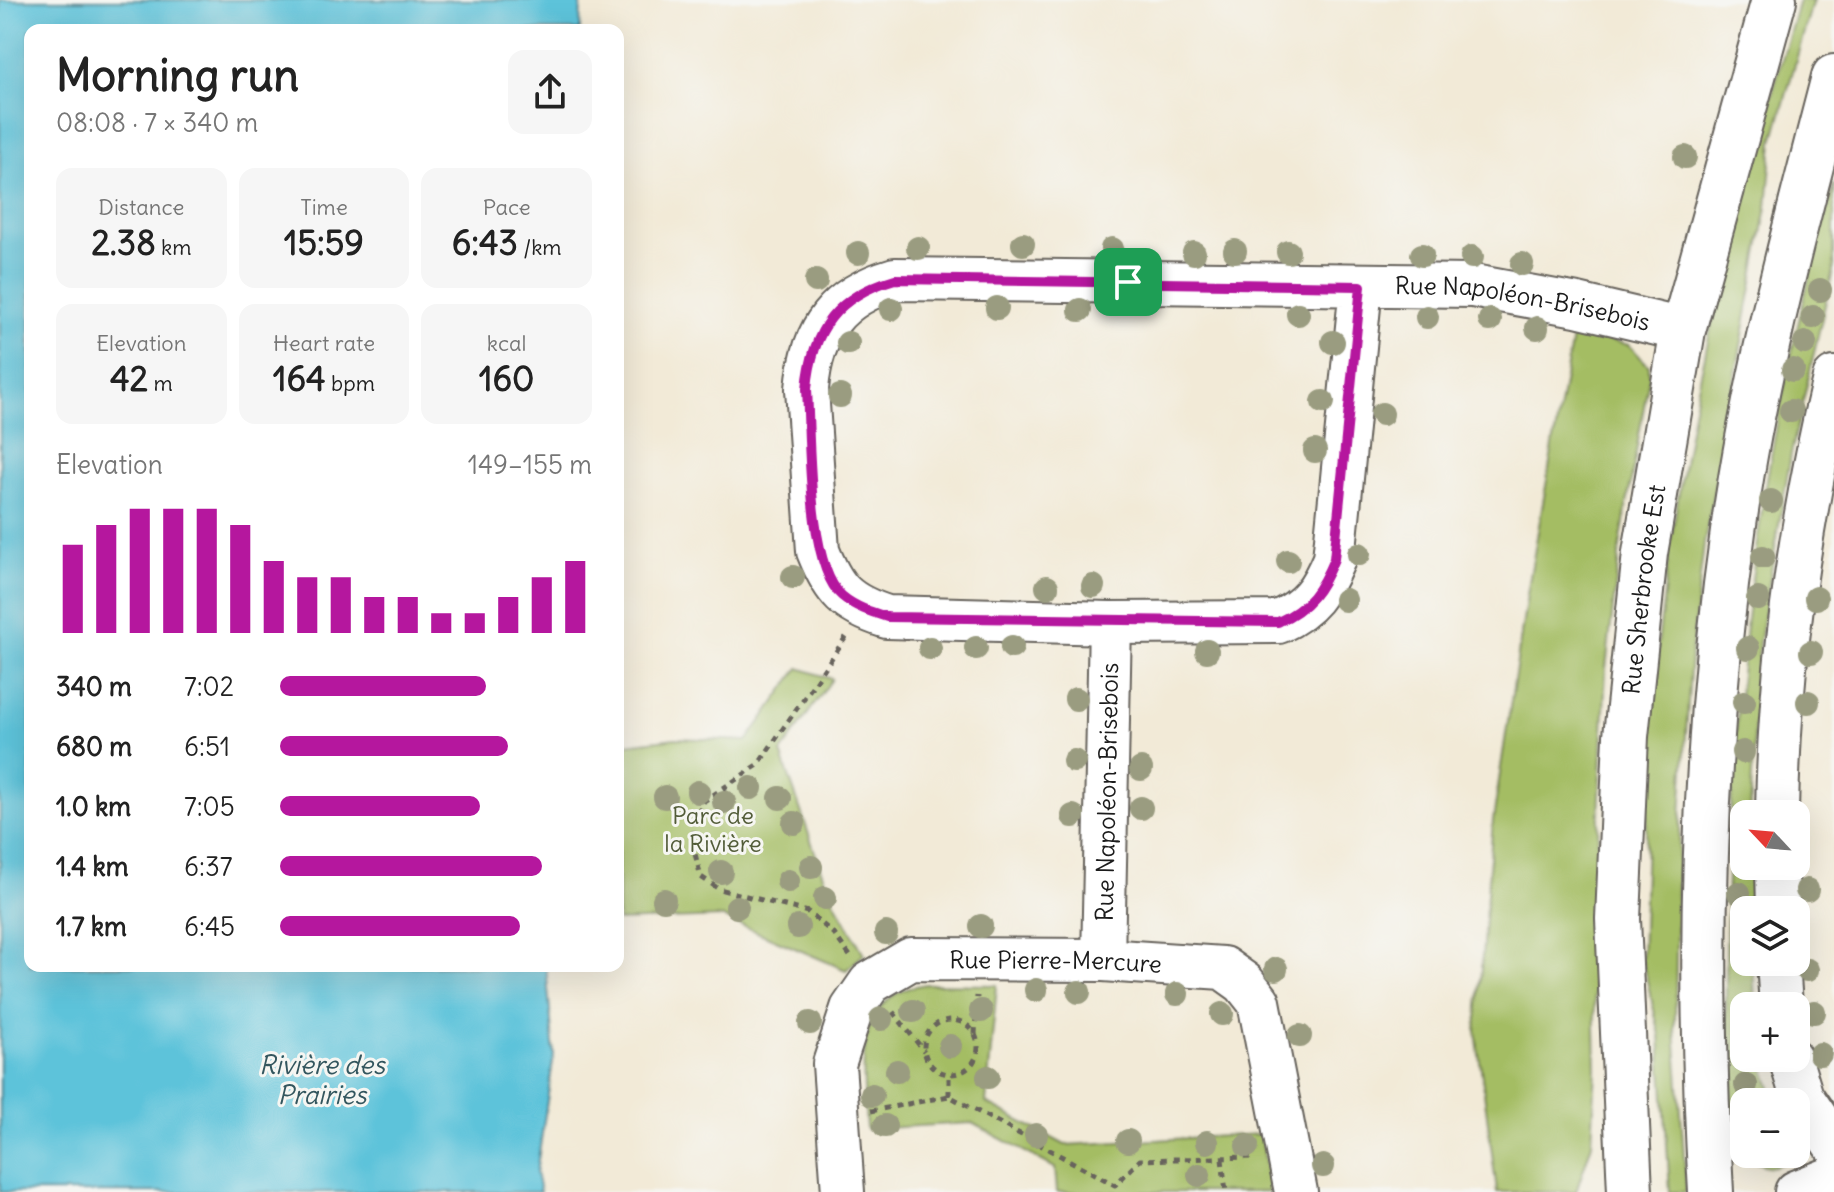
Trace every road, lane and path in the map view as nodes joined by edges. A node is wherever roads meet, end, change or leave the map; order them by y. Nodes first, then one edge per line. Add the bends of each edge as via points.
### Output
1 (1774, 0) edge
2 (1834, 77) edge
3 (1361, 286) junction
4 (1683, 330) junction
5 (1834, 378) edge
6 (864, 610) junction
7 (1110, 623) junction
8 (1777, 800) edge
9 (1103, 960) junction
10 (870, 983) junction
11 (924, 1051) junction
12 (1794, 1072) edge
13 (949, 1074) junction
14 (949, 1096) junction
15 (839, 1117) junction
16 (1834, 1144) edge
17 (1222, 1159) junction
18 (1293, 1174) edge
19 (1791, 1175) edge
20 (1834, 1177) edge
21 (1625, 1179) edge
22 (1114, 1189) edge
23 (843, 1192) edge
24 (1226, 1192) edge
25 (1711, 1192) edge

1 - 4 main road, Rue Sherbrooke Est
2 - 25 main road via 1772,327 1734,521 1721,626 1701,937
3 - 4 street, Rue Napoléon-Brisebois via 1473,286
3 - 6 street, Rue Napoléon-Brisebois via 895,279 868,287 828,320 809,363 807,389 818,551 840,595
3 - 7 street, Rue Napoléon-Brisebois via 1334,559 1314,600 1278,622
4 - 21 main road, Rue Sherbrooke Est via 1645,553 1626,736 1618,919
5 - 8 street via 1788,629
6 - 7 street, Rue Napoléon-Brisebois via 887,617
6 - 10 path via 758,765 704,801 694,822 694,850 701,877 719,889 808,912 834,934
7 - 9 street, Rue Napoléon-Brisebois
9 - 10 street, Rue Pierre-Mercure via 911,959
9 - 18 street, Rue Pierre-Mercure via 1223,968 1244,983 1259,1002
10 - 11 path
10 - 15 street, Rue Pierre-Mercure via 852,1009 834,1064
11 - 13 path via 935,1069
11 - 13 path via 925,1038 937,1024 954,1020 970,1028 977,1045 974,1061
12 - 16 street via 1802,1097
13 - 14 path
14 - 15 path
14 - 22 path
15 - 23 street, Rue Pierre-Mercure
17 - 18 path
17 - 22 path via 1140,1160
17 - 24 path
19 - 20 street

